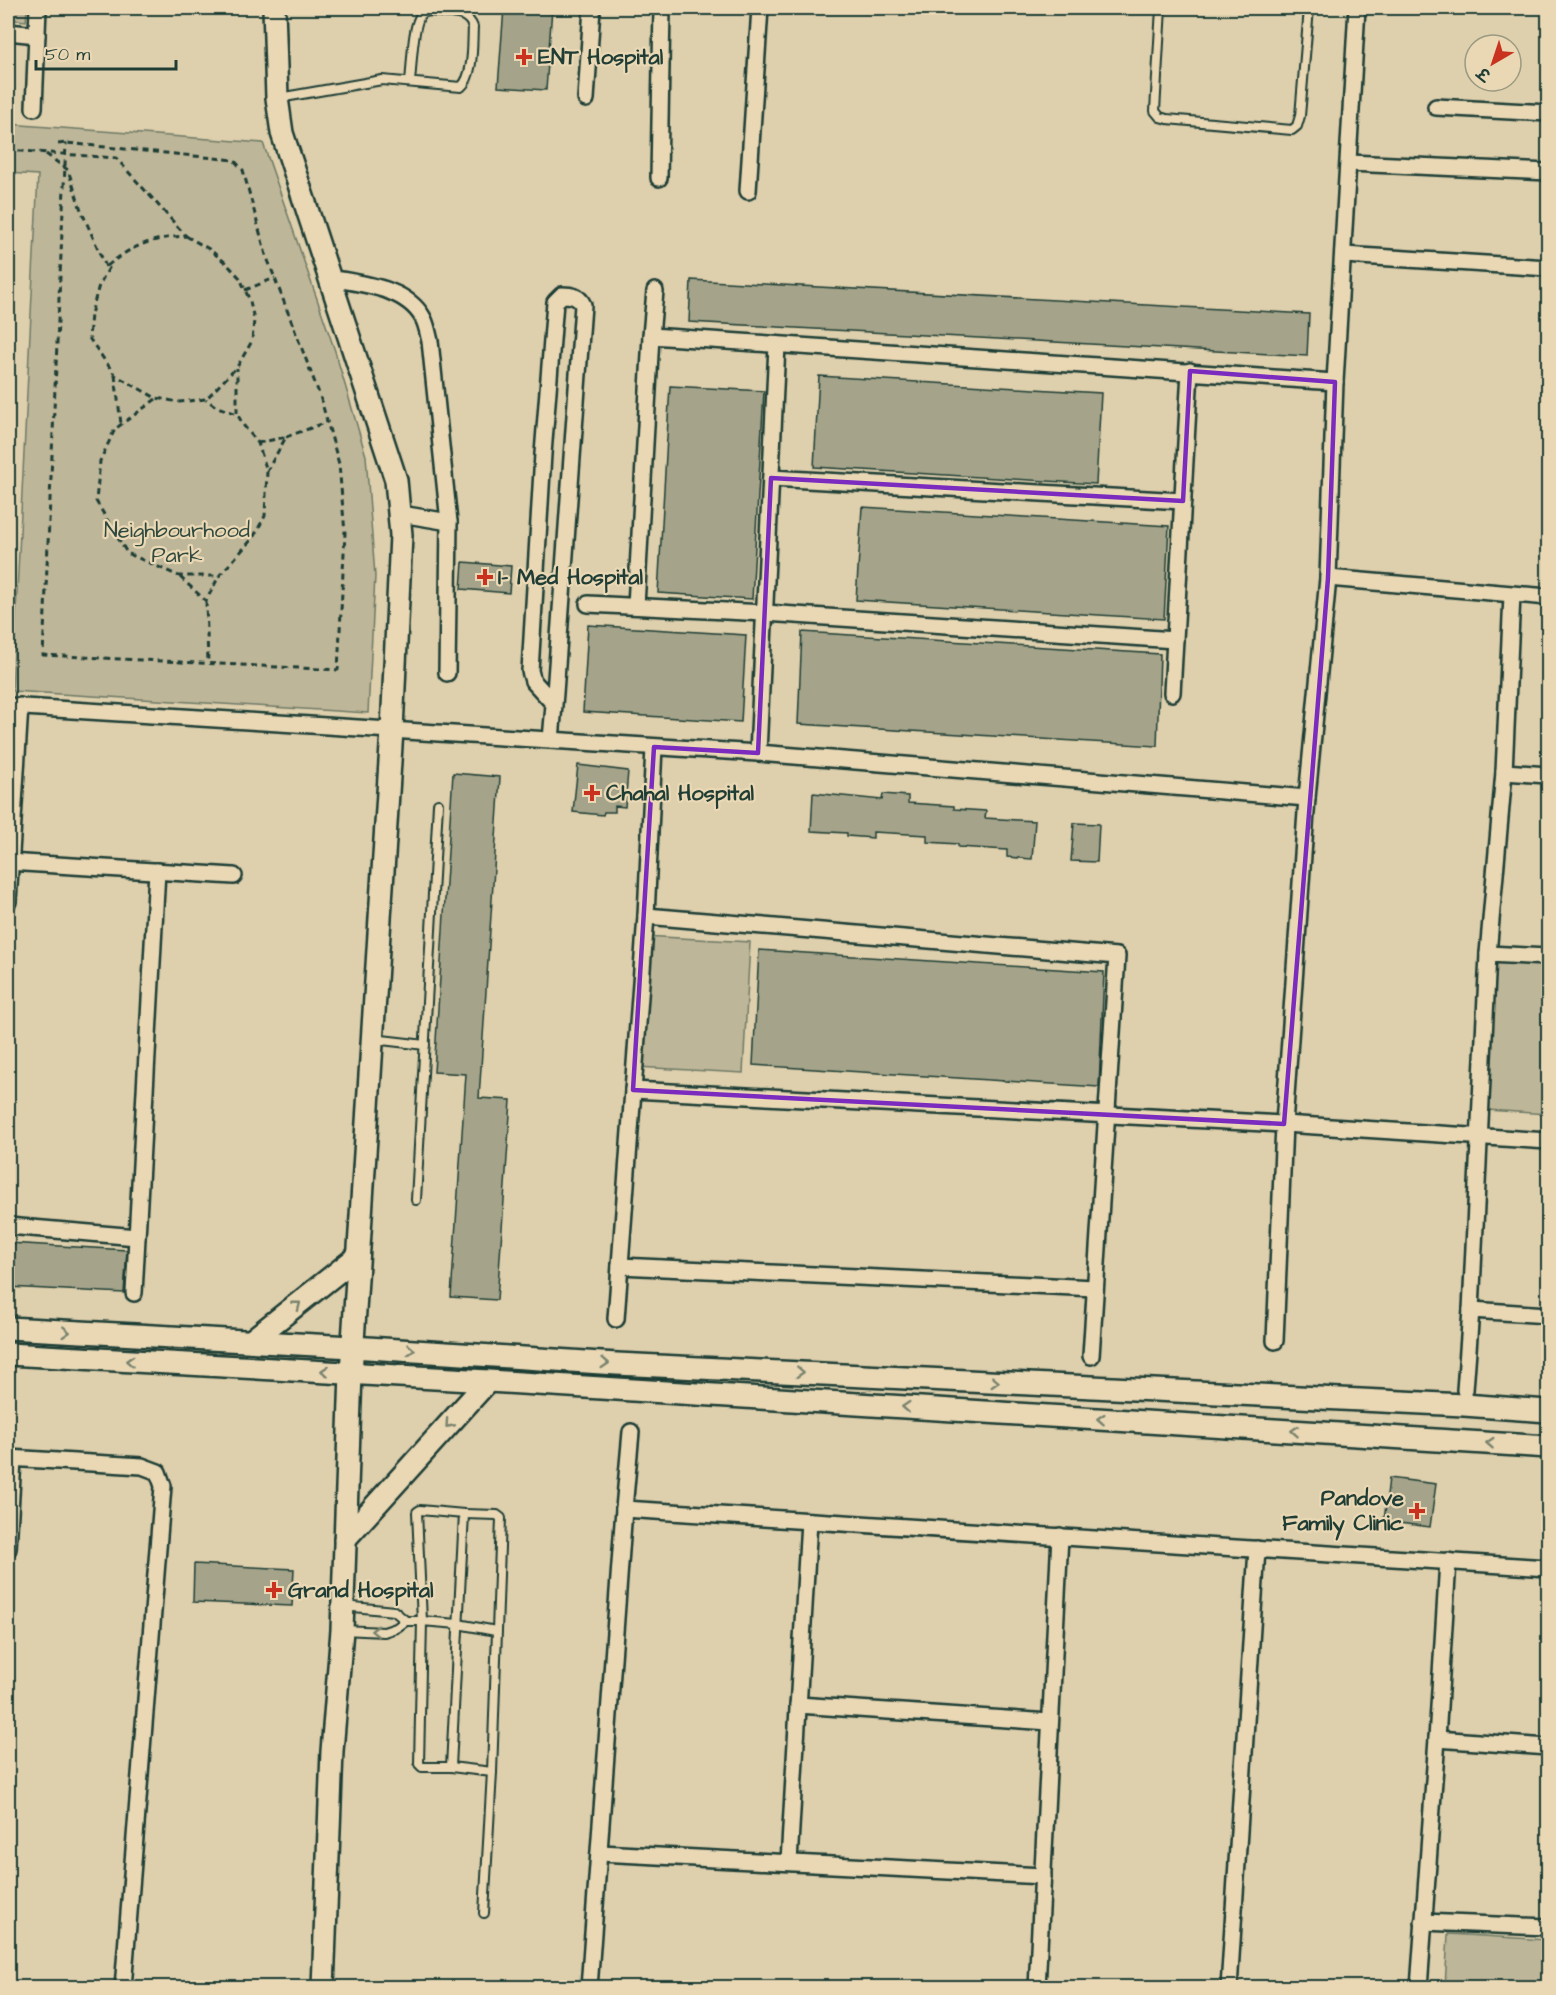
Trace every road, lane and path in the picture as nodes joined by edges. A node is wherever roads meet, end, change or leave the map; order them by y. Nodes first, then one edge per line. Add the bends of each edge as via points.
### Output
1 (38, 8) edge
2 (274, 8) edge
3 (592, 8) edge
4 (662, 8) edge
5 (760, 8) edge
6 (1161, 8) edge
7 (1309, 8) edge
8 (1358, 8) edge
9 (8, 32) edge
10 (37, 35) junction
11 (410, 81) junction
12 (277, 98) junction
13 (586, 99) dead end
14 (1436, 107) dead end
15 (34, 108) dead end
16 (1548, 113) edge
17 (66, 142) junction
18 (57, 144) dead end
19 (8, 150) edge
20 (45, 153) junction
21 (65, 154) junction
22 (1349, 163) junction
23 (64, 167) junction
24 (1548, 172) edge
25 (659, 178) dead end
26 (748, 190) dead end
27 (186, 236) junction
28 (1344, 255) junction
29 (106, 267) junction
30 (1548, 268) edge
31 (275, 278) junction
32 (330, 278) junction
33 (245, 290) junction
34 (655, 291) dead end
35 (651, 336) junction
36 (777, 345) junction
37 (237, 367) junction
38 (1190, 371) junction
39 (116, 375) junction
40 (1335, 382) junction
41 (156, 398) junction
42 (206, 399) junction
43 (237, 414) junction
44 (327, 422) junction
45 (121, 425) junction
46 (286, 437) junction
47 (258, 444) junction
48 (267, 471) junction
49 (771, 478) junction
50 (1183, 501) junction
51 (401, 514) junction
52 (449, 522) junction
53 (179, 576) junction
54 (219, 576) junction
55 (1328, 578) junction
56 (1512, 595) junction
57 (1548, 597) edge
58 (206, 601) junction
59 (588, 603) dead end
60 (636, 606) junction
61 (765, 613) junction
62 (1175, 640) junction
63 (208, 663) junction
64 (447, 673) dead end
65 (1172, 693) dead end
66 (554, 704) junction
67 (14, 706) edge
68 (392, 730) junction
69 (550, 740) junction
70 (654, 747) junction
71 (758, 753) junction
72 (1504, 772) junction
73 (1548, 775) edge
74 (1307, 798) junction
75 (438, 804) dead end
76 (9, 863) edge
77 (157, 871) junction
78 (234, 876) dead end
79 (8, 902) edge
80 (645, 916) junction
81 (1488, 954) junction
82 (1548, 957) edge
83 (372, 1039) junction
84 (425, 1045) junction
85 (633, 1090) junction
86 (1107, 1114) junction
87 (1284, 1124) junction
88 (1479, 1136) junction
89 (1548, 1141) edge
90 (416, 1200) dead end
91 (8, 1226) edge
92 (137, 1237) junction
93 (358, 1256) junction
94 (620, 1266) junction
95 (1095, 1288) junction
96 (134, 1293) dead end
97 (1471, 1310) junction
98 (1548, 1315) edge
99 (616, 1319) dead end
100 (8, 1328) edge
101 (251, 1341) junction
102 (1275, 1341) dead end
103 (352, 1347) junction
104 (8, 1354) edge
105 (1091, 1356) dead end
106 (351, 1373) junction
107 (488, 1381) junction
108 (1465, 1390) dead end
109 (1548, 1411) edge
110 (631, 1432) dead end
111 (1548, 1447) edge
112 (10, 1458) edge
113 (624, 1509) junction
114 (464, 1514) junction
115 (809, 1521) junction
116 (1060, 1536) junction
117 (345, 1539) junction
118 (8, 1549) edge
119 (1257, 1549) junction
120 (1448, 1561) junction
121 (1548, 1568) edge
122 (342, 1606) junction
123 (406, 1621) junction
124 (422, 1621) junction
125 (458, 1624) junction
126 (342, 1630) junction
127 (496, 1631) junction
128 (798, 1706) junction
129 (1050, 1722) junction
130 (1437, 1739) junction
131 (1548, 1747) edge
132 (451, 1767) junction
133 (492, 1772) junction
134 (600, 1853) junction
135 (789, 1862) junction
136 (1043, 1876) junction
137 (484, 1913) dead end
138 (1423, 1922) junction
139 (1548, 1927) edge
140 (123, 1988) edge
141 (322, 1988) edge
142 (589, 1988) edge
143 (1037, 1988) edge
144 (1229, 1988) edge
145 (1419, 1988) edge

1 - 10 street
2 - 12 main road
3 - 13 street
4 - 25 street
5 - 26 street
6 - 7 lane via 1155,111 1160,117 1292,130 1300,116
8 - 22 street
9 - 10 street
10 - 15 street
11 - 11 lane via 454,87 465,84 470,71 471,21 456,14 423,14 416,23
11 - 12 lane via 382,80
12 - 32 main road via 282,133
14 - 16 street
17 - 18 path
17 - 21 path
17 - 31 path via 234,160 243,170
19 - 20 path
20 - 21 path
20 - 23 path
21 - 23 path
21 - 27 path via 116,158
22 - 24 street
22 - 28 street
23 - 29 path
23 - 63 path via 43,655
27 - 29 path via 149,241 123,253
27 - 33 path via 226,263
28 - 30 street
28 - 40 street
29 - 39 path via 109,268 99,285 91,314 89,338
31 - 33 path
31 - 44 path
32 - 51 main road via 396,480
32 - 52 street via 400,296 423,319 430,341
33 - 37 path via 254,320 252,341
34 - 35 street
35 - 36 street
35 - 60 street
36 - 38 street
36 - 49 street
37 - 42 path
37 - 43 path
38 - 40 street
38 - 50 street
39 - 41 path
39 - 45 path
40 - 55 street
41 - 42 path via 179,402
41 - 45 path
42 - 43 path
43 - 47 path
44 - 46 path
44 - 63 path via 339,464 345,532 338,670
45 - 53 path via 115,429 99,461 96,501 127,553
46 - 47 path
46 - 48 path
47 - 48 path
48 - 54 path via 265,516 253,538
49 - 50 street
49 - 61 street
50 - 62 street
51 - 52 street
51 - 68 main road
52 - 64 street
53 - 54 path
53 - 58 path
54 - 58 path
55 - 56 street
55 - 74 street
56 - 57 street
56 - 72 street
58 - 63 path
59 - 60 street
60 - 61 street
61 - 62 street
61 - 71 street
62 - 65 street
66 - 66 street via 583,305 570,295 555,302 530,671 533,681
66 - 69 street
67 - 68 street
67 - 76 street
68 - 69 street
68 - 83 main road
69 - 70 street
70 - 71 street
70 - 80 street
71 - 74 street
72 - 73 street
72 - 81 street
74 - 87 street
75 - 84 lane
76 - 77 street
76 - 79 street
77 - 78 street
77 - 92 street
80 - 85 street
80 - 86 street via 1117,956
81 - 82 street
81 - 88 street
83 - 84 lane
83 - 93 main road
84 - 90 lane
85 - 86 street
85 - 94 street
86 - 87 street
86 - 95 street
87 - 88 street
87 - 102 street
88 - 89 street
88 - 97 street
91 - 92 street
92 - 96 street
101 -> 93 main road
93 - 103 main road
94 - 95 street
94 - 99 street
95 - 105 street
97 - 98 street
97 - 108 street
100 -> 101 main road
101 - 103 main road
103 - 106 main road
103 -> 109 main road
106 -> 104 main road
106 - 107 main road
106 - 117 main road
111 -> 107 main road
107 -> 117 main road
110 - 113 street
112 - 118 street
112 - 140 street via 142,1466 158,1472 163,1486
113 - 115 street
113 - 134 street
114 - 124 lane via 417,1512
114 - 125 lane
114 - 127 lane via 501,1518
115 - 116 street
115 - 128 street
116 - 119 street
116 - 129 street
117 - 122 main road
119 - 120 street
119 - 144 street
120 - 121 street
120 - 130 street
122 - 123 lane via 394,1611
122 - 126 main road
123 - 124 lane
123 -> 126 lane via 384,1632
124 - 125 lane
124 - 132 lane via 419,1764
125 - 127 lane
125 - 132 lane
126 - 141 main road via 332,1751
127 - 133 lane
128 - 129 street
128 - 135 street
129 - 136 street
130 - 131 street
130 - 138 street
132 - 133 lane
133 - 137 lane
134 - 135 street
134 - 142 street
135 - 136 street
136 - 143 street
138 - 139 street
138 - 145 street

